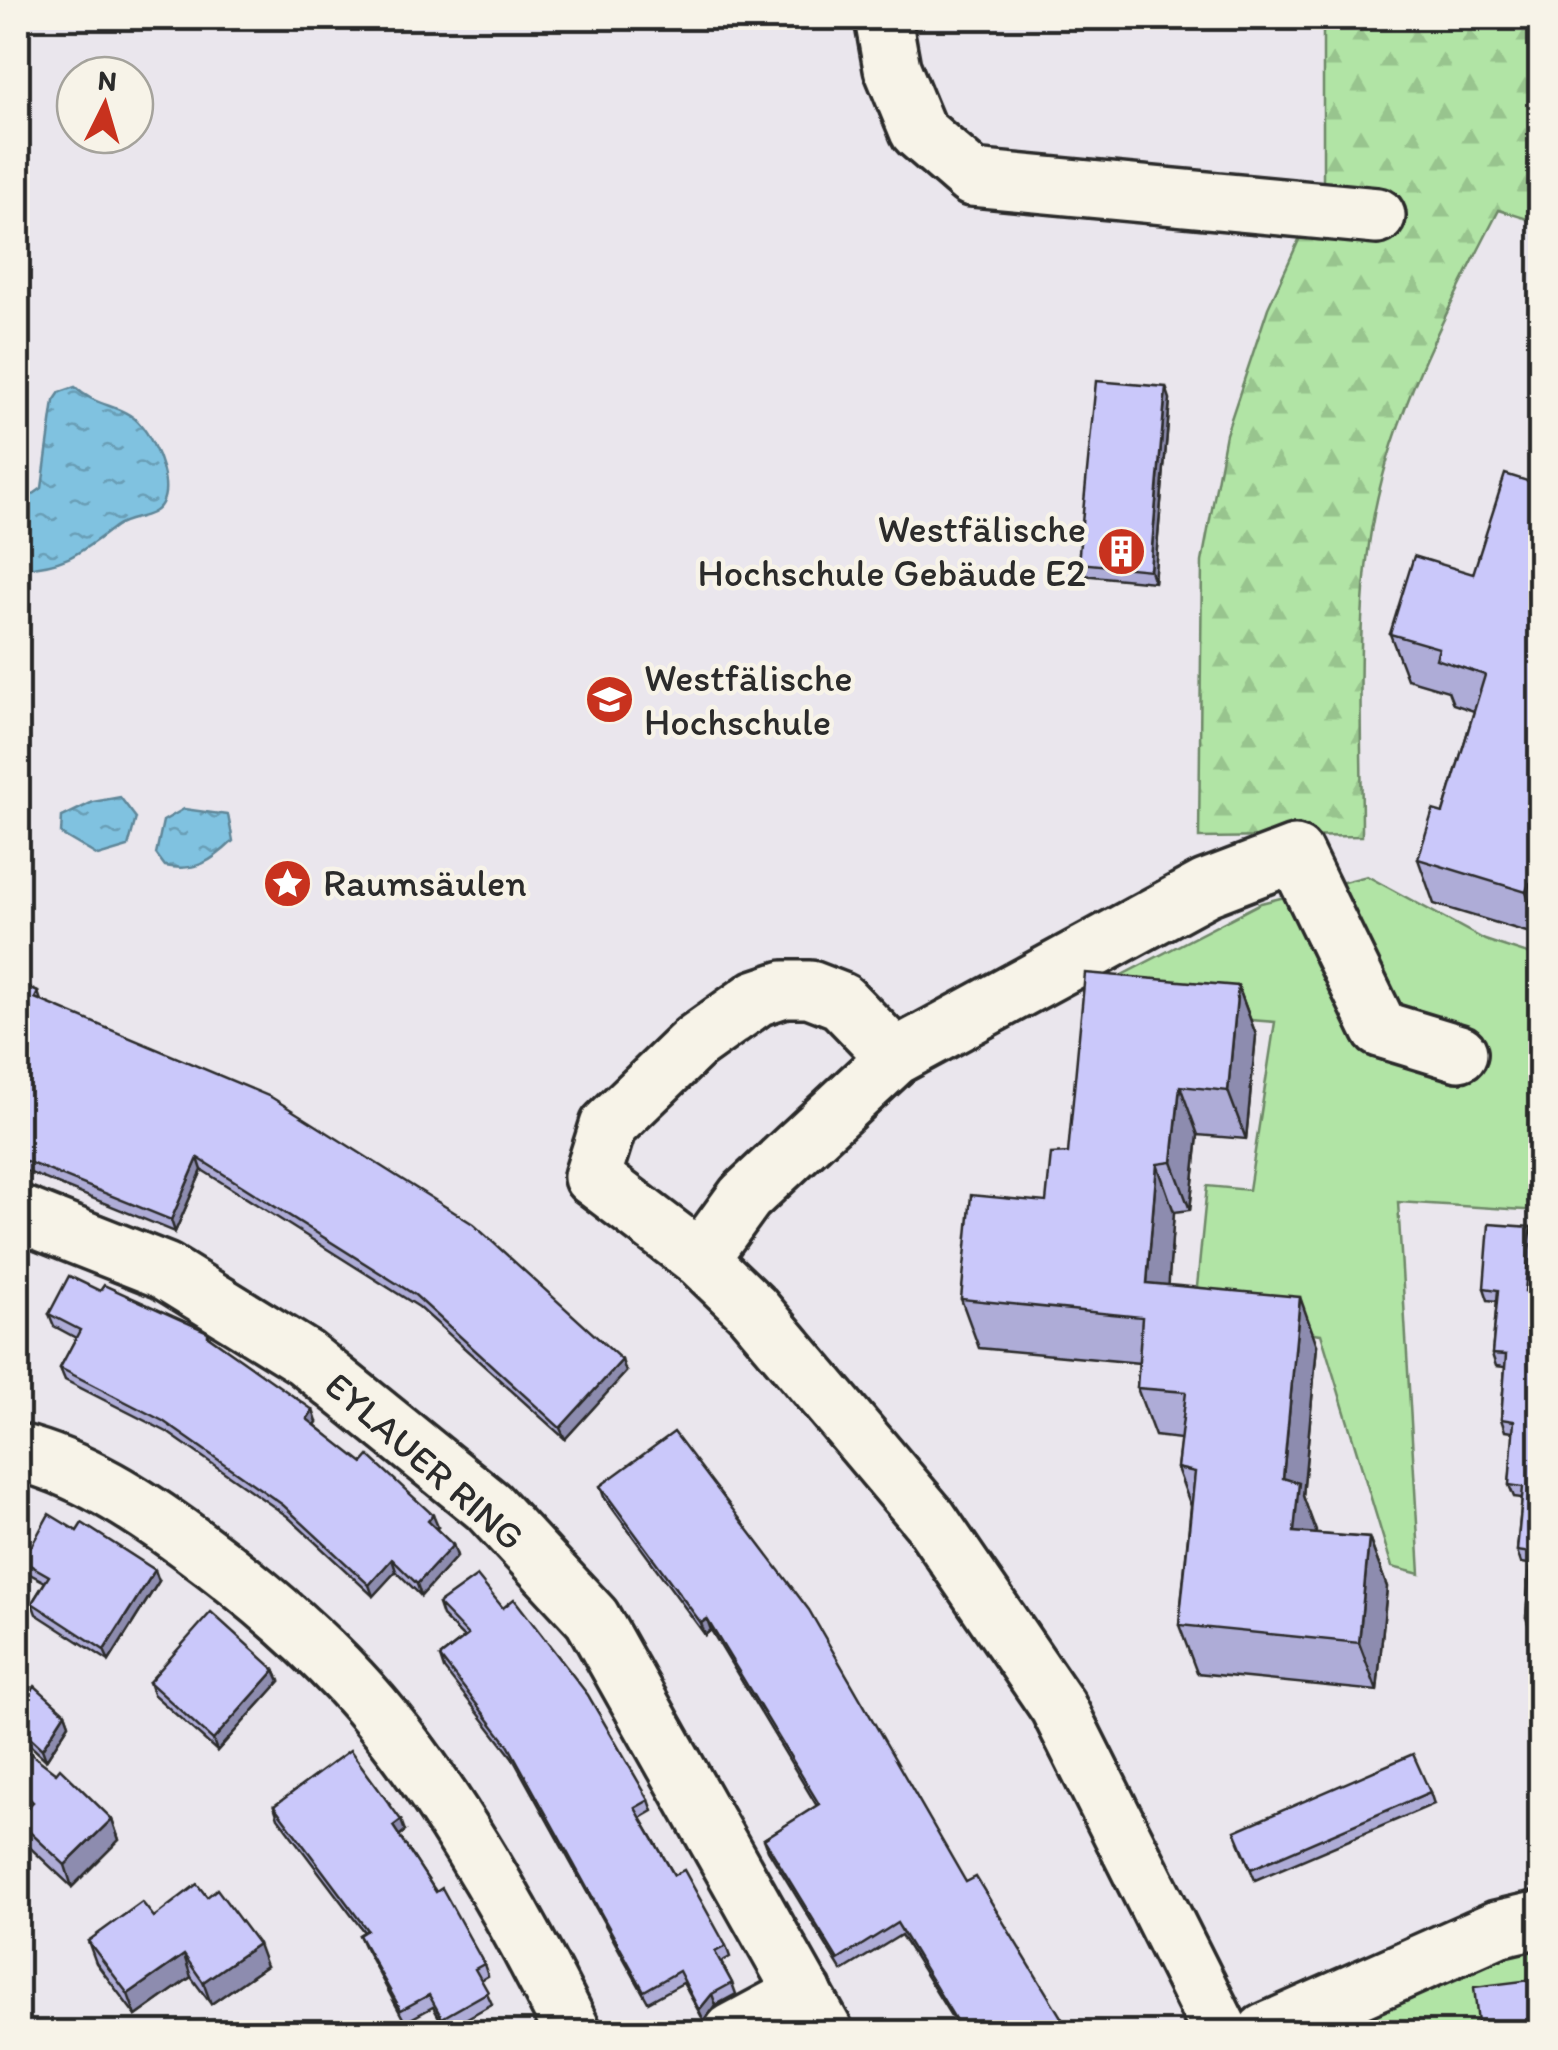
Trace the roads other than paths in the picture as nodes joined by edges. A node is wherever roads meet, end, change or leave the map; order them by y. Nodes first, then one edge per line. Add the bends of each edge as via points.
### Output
1 (882, 18) edge
2 (1377, 216) dead end
3 (1460, 1052) dead end
4 (895, 1058) junction
5 (18, 1213) edge
6 (700, 1259) junction
7 (18, 1452) edge
8 (1540, 1918) edge
9 (815, 2013) edge
10 (572, 2032) edge
11 (732, 2032) edge
12 (1222, 2032) edge
13 (1265, 2032) edge

1 - 2 street via 892,68 918,131 972,178
3 - 4 street via 1380,1029 1295,854 1206,888
4 - 6 street via 745,1197
4 - 6 street via 841,1001 810,989 784,989 757,998 694,1043 608,1126 592,1177
5 - 9 street, EYLAUER RING via 165,1270 304,1357 488,1506 592,1618
6 - 12 street via 752,1309 930,1520 1058,1707
7 - 10 street via 54,1461 144,1509 230,1572 351,1682 455,1820
8 - 13 street via 1497,1929
9 - 11 street, EYLAUER RING

